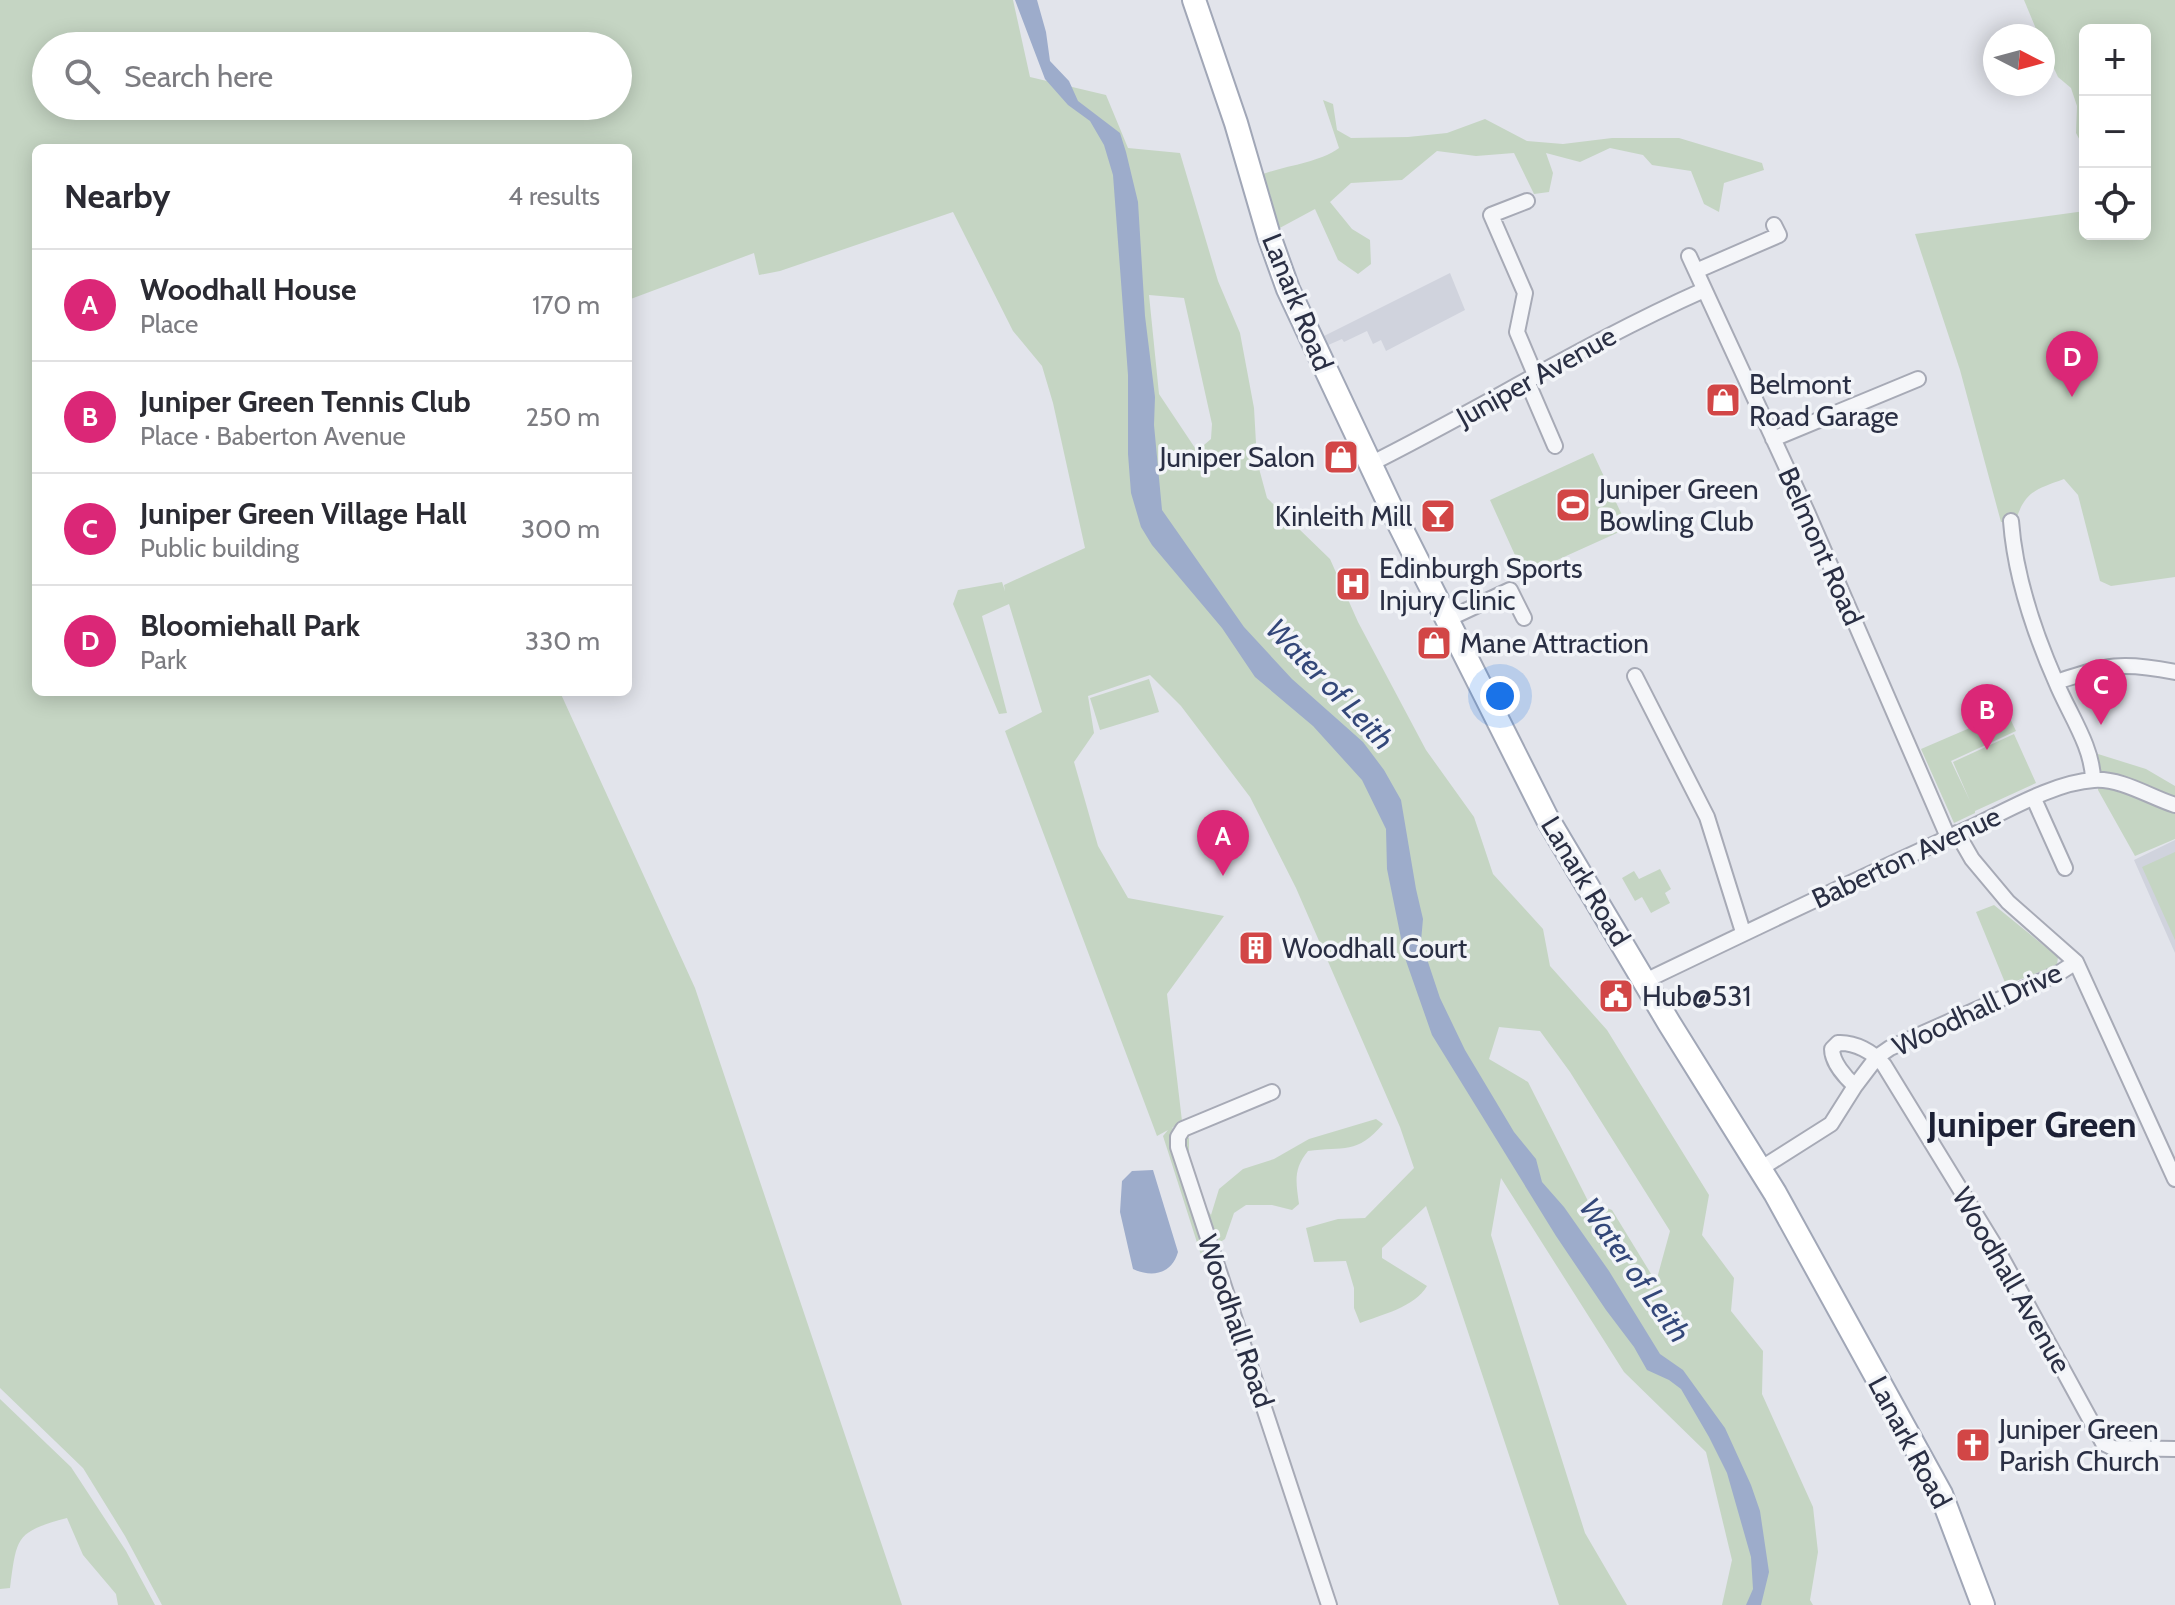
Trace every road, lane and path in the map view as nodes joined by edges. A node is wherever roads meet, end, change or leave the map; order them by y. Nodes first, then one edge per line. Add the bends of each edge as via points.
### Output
1 (1194, 0) edge
2 (1527, 201) dead end
3 (1774, 225) dead end
4 (1689, 256) dead end
5 (1696, 271) junction
6 (1704, 290) junction
7 (1532, 379) junction
8 (1918, 379) dead end
9 (1773, 439) junction
10 (1555, 446) dead end
11 (1370, 464) junction
12 (2011, 521) dead end
13 (1524, 618) dead end
14 (1446, 620) junction
15 (2175, 672) edge
16 (1635, 676) dead end
17 (2056, 682) junction
18 (2093, 780) junction
19 (2034, 799) junction
20 (2175, 805) edge
21 (1953, 835) junction
22 (2065, 868) dead end
23 (1743, 932) junction
24 (2076, 962) junction
25 (1645, 981) junction
26 (1877, 1057) junction
27 (1855, 1086) junction
28 (1272, 1092) dead end
29 (1760, 1169) junction
30 (2175, 1179) edge
31 (2175, 1449) edge
32 (1329, 1605) edge
33 (1983, 1605) edge

1 - 11 main road, Lanark Road via 1288,289
2 - 7 street via 1491,215 1525,293 1517,332
3 - 5 street via 1779,235
4 - 5 street, Belmont Road
5 - 6 street, Belmont Road
6 - 7 street, Juniper Avenue via 1598,340
6 - 9 street, Belmont Road
7 - 10 street
7 - 11 street, Juniper Avenue
8 - 9 street
9 - 21 street, Belmont Road
11 - 14 main road, Lanark Road
12 - 17 street via 2014,556
13 - 14 street via 1510,590
14 - 25 main road, Lanark Road via 1547,818
15 - 17 street via 2108,665
16 - 23 street via 1707,817
17 - 18 street via 2091,759
18 - 19 street, Baberton Avenue
18 - 20 street, Baberton Avenue
19 - 21 street, Baberton Avenue
19 - 22 street
21 - 23 street, Baberton Avenue
21 - 24 street, Belmont Road via 2008,902
23 - 25 street, Baberton Avenue
24 - 26 street, Woodhall Drive
24 - 30 street
25 - 29 main road, Lanark Road
26 - 27 street, Woodhall Drive
26 - 27 street, Woodhall Drive via 1845,1043 1834,1045 1833,1056
26 - 31 street, Woodhall Avenue via 1998,1251 2103,1443 2113,1448
27 - 29 street, Woodhall Drive via 1831,1124
28 - 32 street, Woodhall Road via 1183,1129 1178,1147
29 - 33 main road, Lanark Road via 1941,1494

